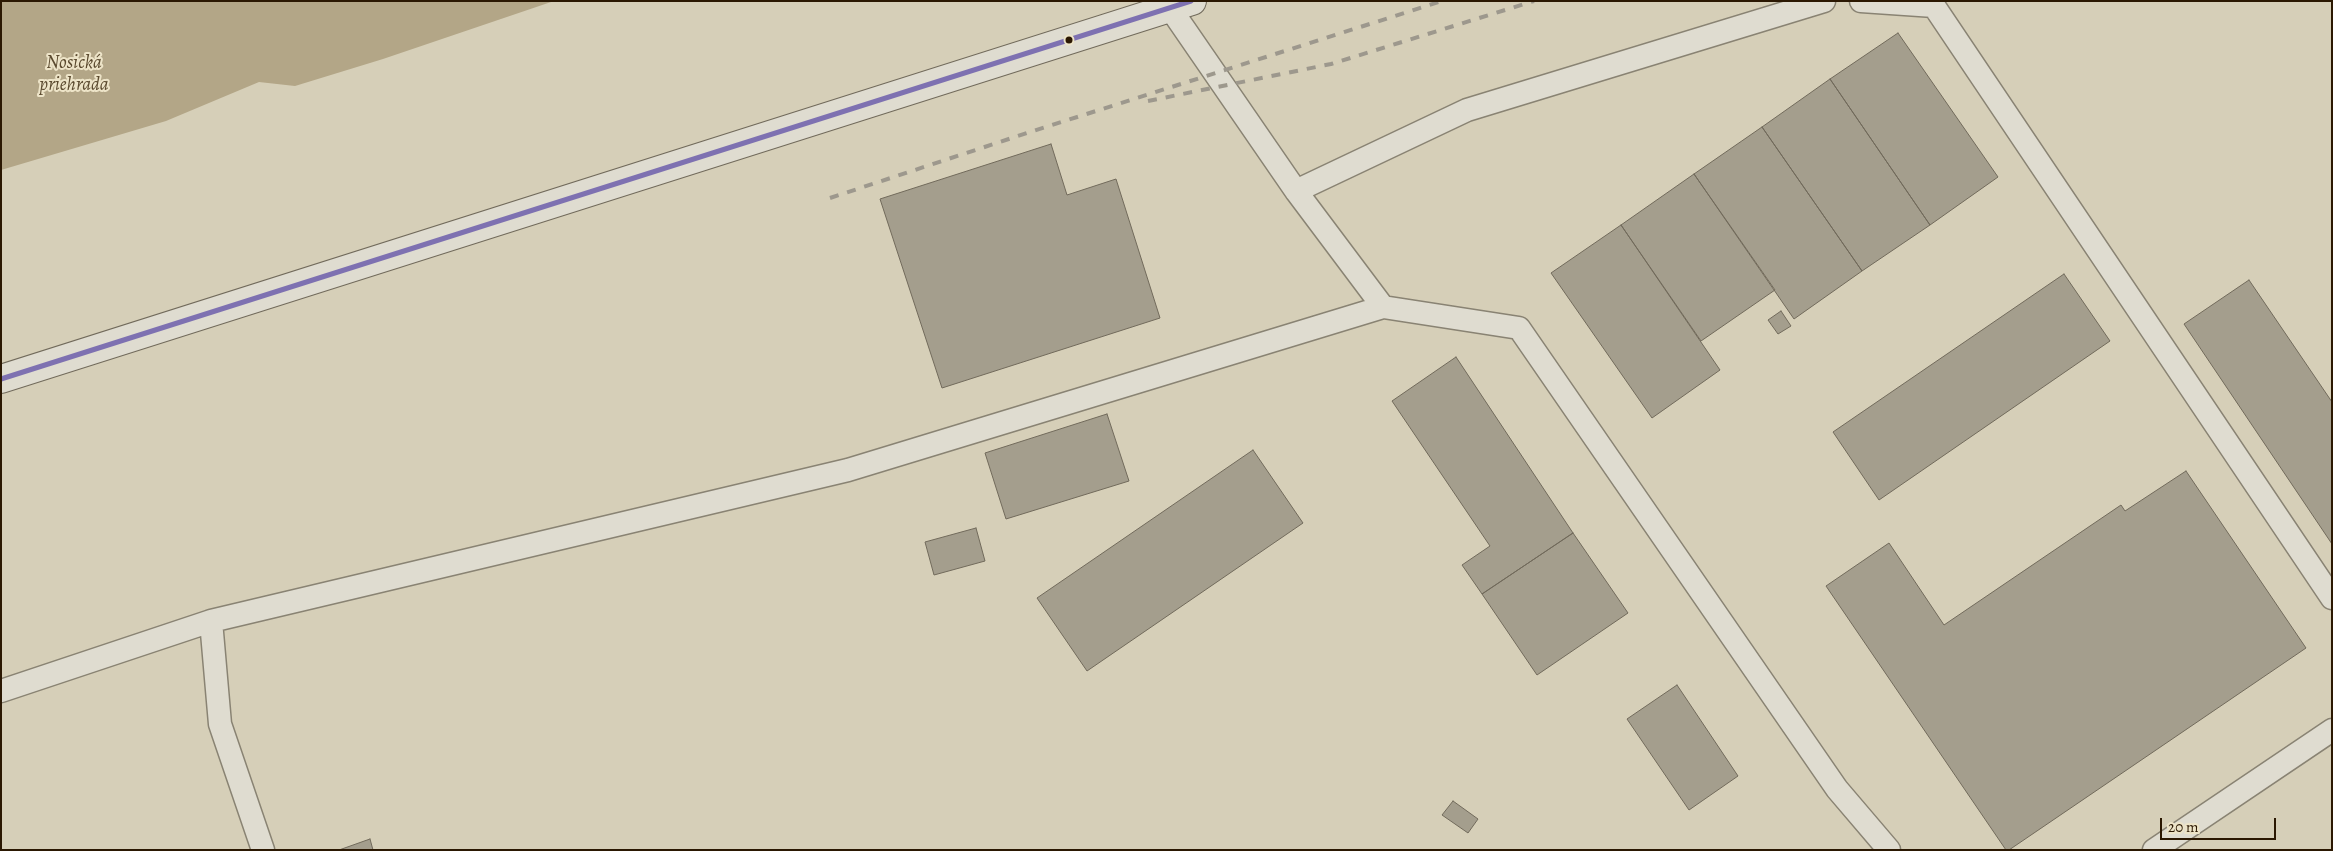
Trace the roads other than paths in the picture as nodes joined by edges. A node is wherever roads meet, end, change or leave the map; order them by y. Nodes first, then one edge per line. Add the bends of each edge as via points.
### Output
1 (1824, 1) edge
2 (1861, 1) edge
3 (1181, 5) edge
4 (1296, 191) junction
5 (1383, 307) junction
6 (1, 379) edge
7 (2332, 598) edge
8 (211, 621) junction
9 (1, 691) edge
10 (2332, 730) edge
11 (263, 850) edge
12 (1890, 850) edge
13 (2154, 850) edge

1 - 4 lane via 1467,110
2 - 7 lane via 1934,6
3 - 4 lane
3 - 6 street
4 - 5 lane
5 - 8 lane via 848,470
5 - 12 lane via 1519,328 1837,789
8 - 9 lane
8 - 11 lane via 220,724
10 - 13 lane

